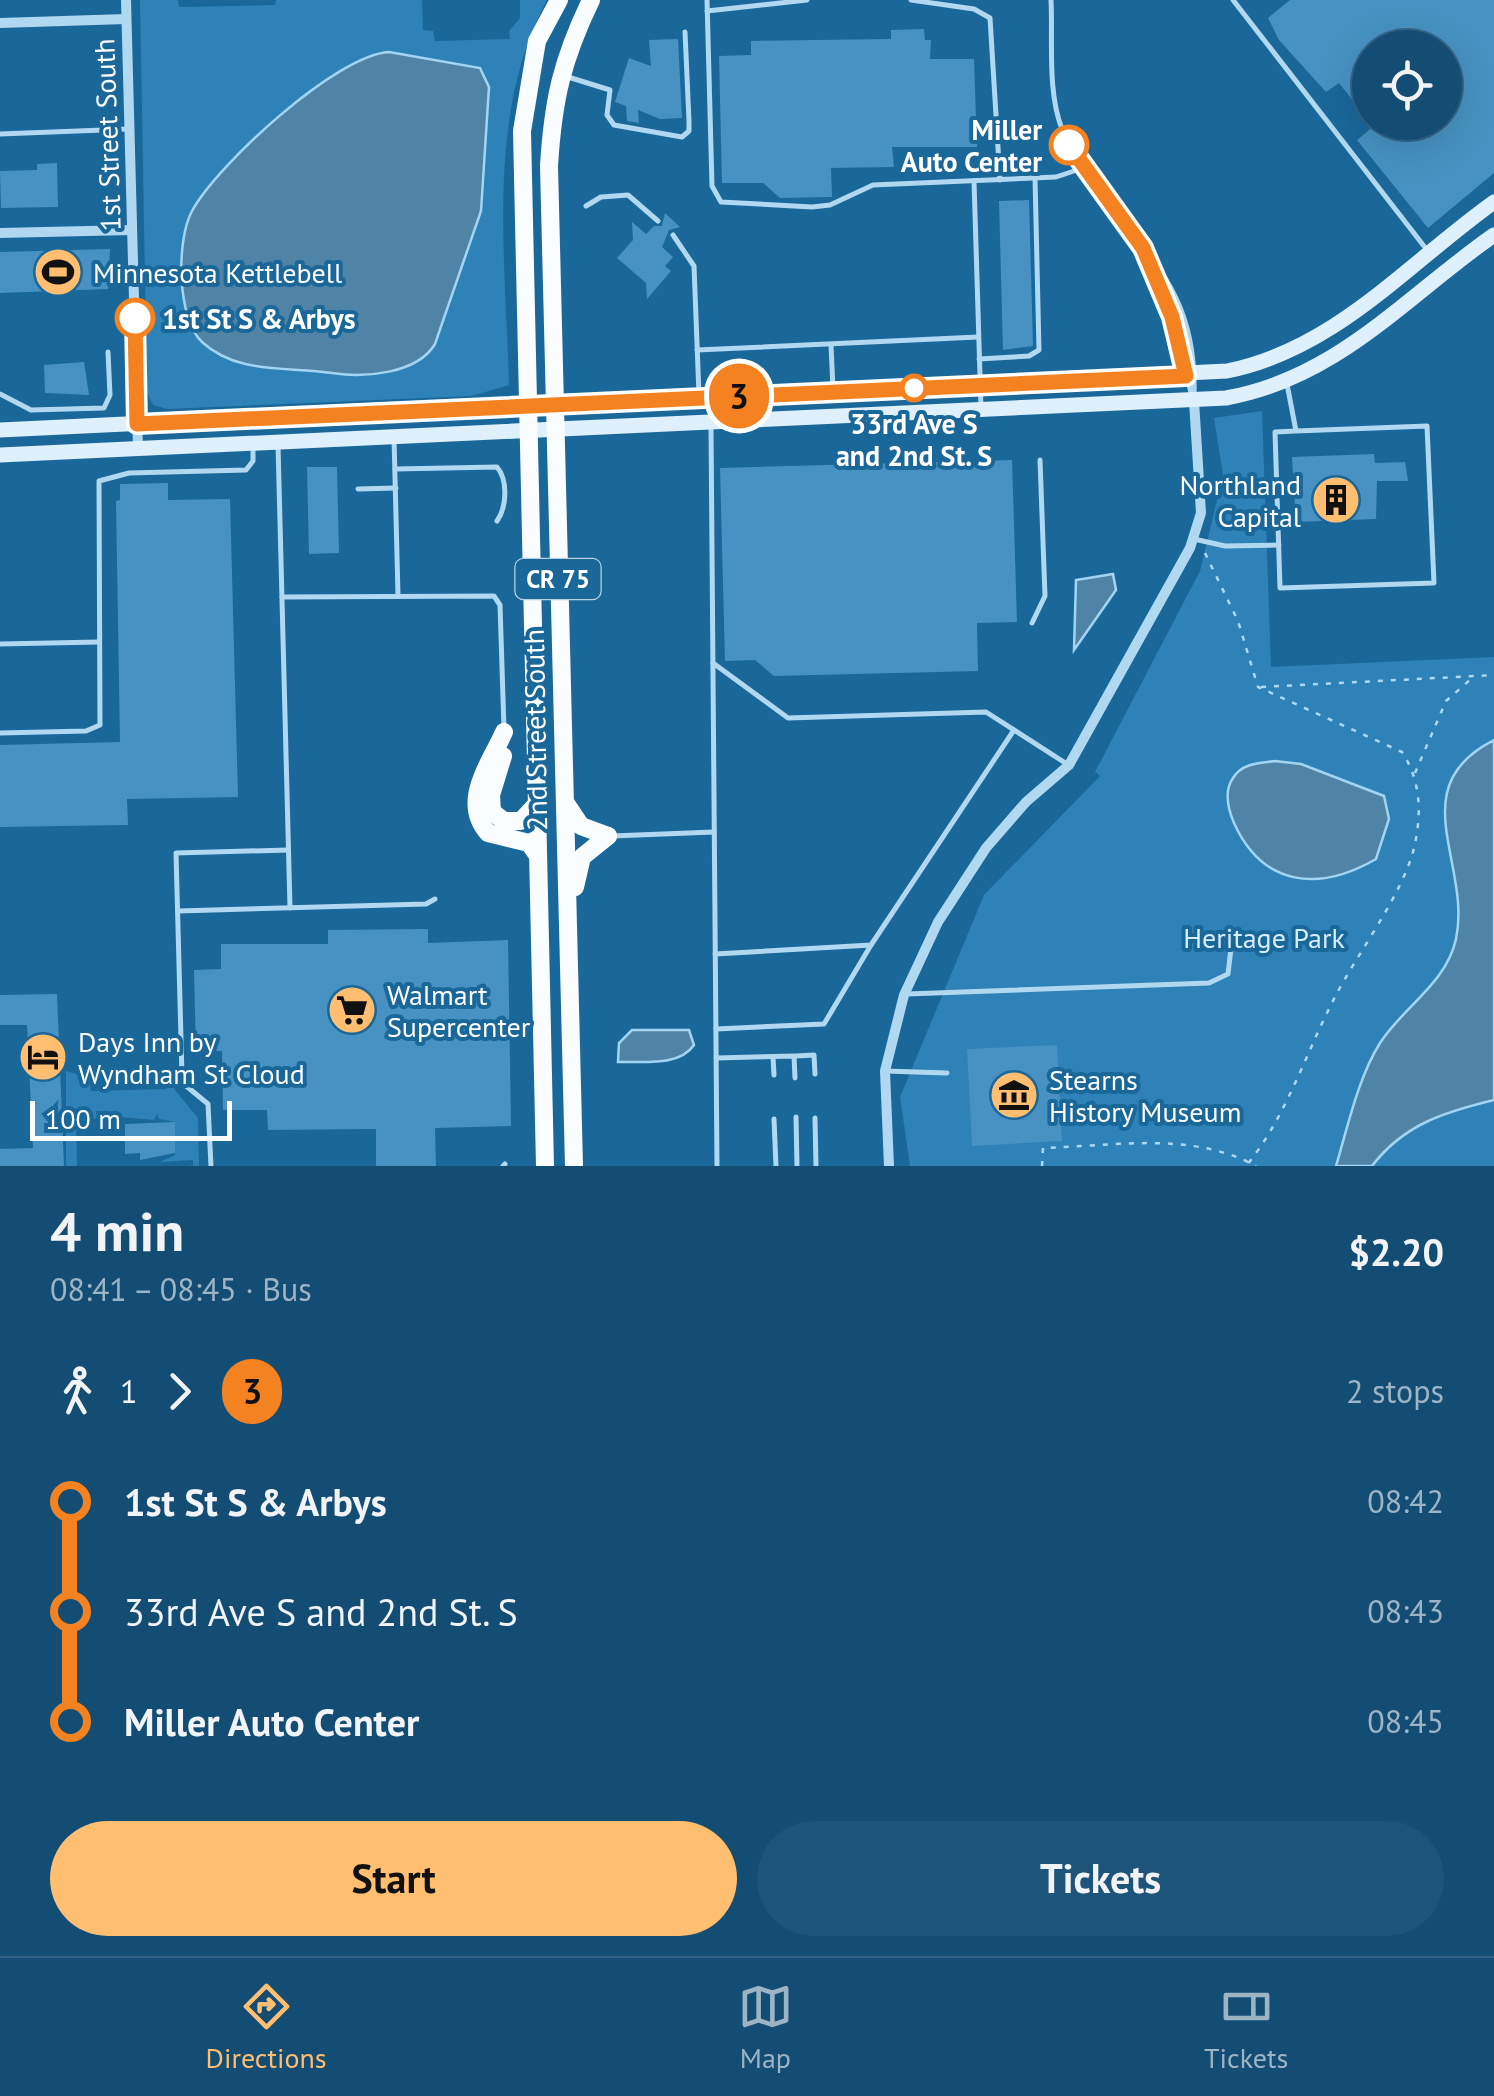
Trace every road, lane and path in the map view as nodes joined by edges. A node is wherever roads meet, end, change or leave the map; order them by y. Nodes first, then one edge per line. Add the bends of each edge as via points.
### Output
1 (126, 0) edge
2 (558, 0) edge
3 (591, 0) edge
4 (706, 0) edge
5 (807, 0) edge
6 (911, 0) edge
7 (1051, 0) edge
8 (1233, 0) edge
9 (707, 11) junction
10 (126, 19) junction
11 (0, 23) edge
12 (685, 32) dead end
13 (560, 74) junction
14 (129, 129) junction
15 (0, 134) edge
16 (1083, 168) junction
17 (1036, 178) junction
18 (1000, 180) junction
19 (974, 181) junction
20 (1494, 202) edge
21 (586, 206) dead end
22 (658, 221) dead end
23 (132, 230) junction
24 (0, 233) edge
25 (673, 235) dead end
26 (1494, 235) edge
27 (1143, 248) junction
28 (1429, 254) junction
29 (978, 337) junction
30 (831, 344) junction
31 (697, 350) junction
32 (108, 352) dead end
33 (979, 358) junction
34 (1190, 375) junction
35 (1287, 382) junction
36 (980, 385) junction
37 (833, 392) junction
38 (0, 394) edge
39 (699, 398) junction
40 (1194, 401) junction
41 (554, 403) junction
42 (526, 404) junction
43 (981, 411) junction
44 (137, 424) junction
45 (710, 424) junction
46 (0, 430) edge
47 (1296, 430) junction
48 (554, 431) junction
49 (527, 432) junction
50 (394, 438) junction
51 (278, 442) junction
52 (253, 443) junction
53 (138, 449) junction
54 (0, 456) edge
55 (1040, 460) dead end
56 (395, 469) junction
57 (396, 488) junction
58 (358, 489) dead end
59 (497, 521) dead end
60 (1194, 539) junction
61 (1278, 545) junction
62 (1205, 554) dead end
63 (398, 595) junction
64 (282, 597) junction
65 (1032, 623) dead end
66 (100, 642) junction
67 (0, 644) edge
68 (713, 663) junction
69 (1494, 675) edge
70 (1474, 676) junction
71 (1258, 687) junction
72 (1014, 730) junction
73 (0, 732) edge
74 (504, 732) junction
75 (1069, 766) junction
76 (1414, 774) junction
77 (564, 798) junction
78 (536, 805) junction
79 (714, 832) junction
80 (608, 836) junction
81 (288, 850) junction
82 (538, 856) junction
83 (435, 900) dead end
84 (290, 908) junction
85 (178, 910) junction
86 (567, 924) junction
87 (1223, 936) dead end
88 (872, 945) junction
89 (715, 954) junction
90 (904, 994) junction
91 (716, 1029) junction
92 (773, 1056) junction
93 (794, 1056) junction
94 (716, 1058) junction
95 (885, 1072) junction
96 (947, 1073) dead end
97 (815, 1074) dead end
98 (774, 1076) dead end
99 (795, 1078) dead end
100 (796, 1117) dead end
101 (815, 1118) dead end
102 (774, 1119) dead end
103 (1248, 1164) edge
104 (212, 1166) edge
105 (545, 1166) edge
106 (574, 1166) edge
107 (717, 1166) edge
108 (776, 1166) edge
109 (796, 1166) edge
110 (816, 1166) edge
111 (889, 1166) edge
112 (1042, 1166) edge
113 (1256, 1166) edge

1 - 10 street, 1st Street South
2 - 42 main road, 2nd Street South / CR 75 via 537,41 522,132
3 - 13 main road, 2nd Street South / CR 75
4 - 9 lane
5 - 9 lane
6 - 18 lane via 974,9 990,18
7 - 16 lane via 1058,114
8 - 28 lane
9 - 19 lane via 712,186 721,202 830,205 873,185
10 - 11 street
10 - 14 street, 1st Street South
12 - 13 lane via 686,136 614,125 607,115 610,90
13 - 41 main road, 2nd Street South / CR 75 via 549,166
14 - 15 lane
14 - 23 street, 1st Street South
16 - 17 lane
16 - 27 lane
17 - 18 lane
17 - 33 lane via 1039,350
18 - 19 lane
19 - 29 lane
20 - 28 main road
21 - 22 lane via 628,195
23 - 24 street
23 - 44 street, 1st Street South
25 - 31 lane via 694,266
26 - 35 main road via 1371,334
27 - 34 lane
27 - 34 lane via 1184,310
28 - 34 main road via 1306,345 1257,364
29 - 30 lane
29 - 33 lane
30 - 31 lane
30 - 37 lane
31 - 39 lane
32 - 38 lane via 110,395 104,408 30,410
33 - 36 lane
34 - 36 main road
34 - 40 lane
35 - 40 main road
35 - 47 lane
36 - 37 main road
36 - 43 lane
37 - 39 main road
39 - 41 main road
40 - 43 main road
40 - 60 street via 1201,513
41 - 42 main road
41 - 48 main road, 2nd Street South / CR 75
42 - 44 main road
42 - 49 main road, 2nd Street South / CR 75
43 - 45 main road
44 - 46 main road
44 - 53 street, 1st Street South
45 - 48 main road
45 - 68 lane
47 - 61 lane via 1275,432
47 - 61 lane via 1427,426 1434,582 1280,588
48 - 49 main road
48 - 77 main road, 2nd Street South / CR 75
49 - 50 main road
49 - 78 main road, 2nd Street South / CR 75
50 - 51 main road
50 - 56 lane
51 - 52 main road
51 - 64 lane
52 - 53 main road
52 - 66 lane via 246,470 128,473 97,484
53 - 54 main road
55 - 65 lane via 1045,596
56 - 57 lane
56 - 59 lane via 497,467 504,476 504,501
57 - 58 lane
57 - 63 lane
60 - 61 lane
60 - 75 street
62 - 71 path via 1238,621
63 - 64 lane
63 - 74 lane via 498,600
64 - 81 lane
66 - 67 lane
66 - 73 lane via 98,728
68 - 72 lane via 788,718 986,712
68 - 79 lane
69 - 70 path
70 - 71 path
70 - 76 path via 1446,702
71 - 76 path via 1386,743 1402,752
72 - 75 lane
72 - 88 lane
74 - 78 main road via 492,812 511,822 529,816
74 - 82 main road via 478,788 476,814 488,833 528,843
75 - 90 street via 986,848 938,922
76 - 103 path via 1413,852
77 - 80 main road via 581,826
77 - 86 main road, 2nd Street South / CR 75
78 - 82 main road, 2nd Street South / CR 75
79 - 80 lane
79 - 89 lane
80 - 86 main road via 582,857
81 - 84 lane
81 - 85 lane via 176,853
82 - 105 main road, 2nd Street South / CR 75
83 - 84 lane
84 - 85 lane
85 - 104 lane via 182,1076 208,1104
86 - 106 main road, 2nd Street South / CR 75
87 - 90 lane via 1231,948 1228,974 1209,983
88 - 89 lane
88 - 91 lane via 824,1024
89 - 91 lane
90 - 95 street
91 - 94 lane
92 - 93 lane
92 - 94 lane
92 - 98 lane
93 - 97 lane via 814,1056
93 - 99 lane
94 - 107 lane
95 - 96 lane
95 - 111 street
100 - 109 lane
101 - 110 lane
102 - 108 lane
103 - 112 path via 1185,1144 1043,1148
103 - 113 path

